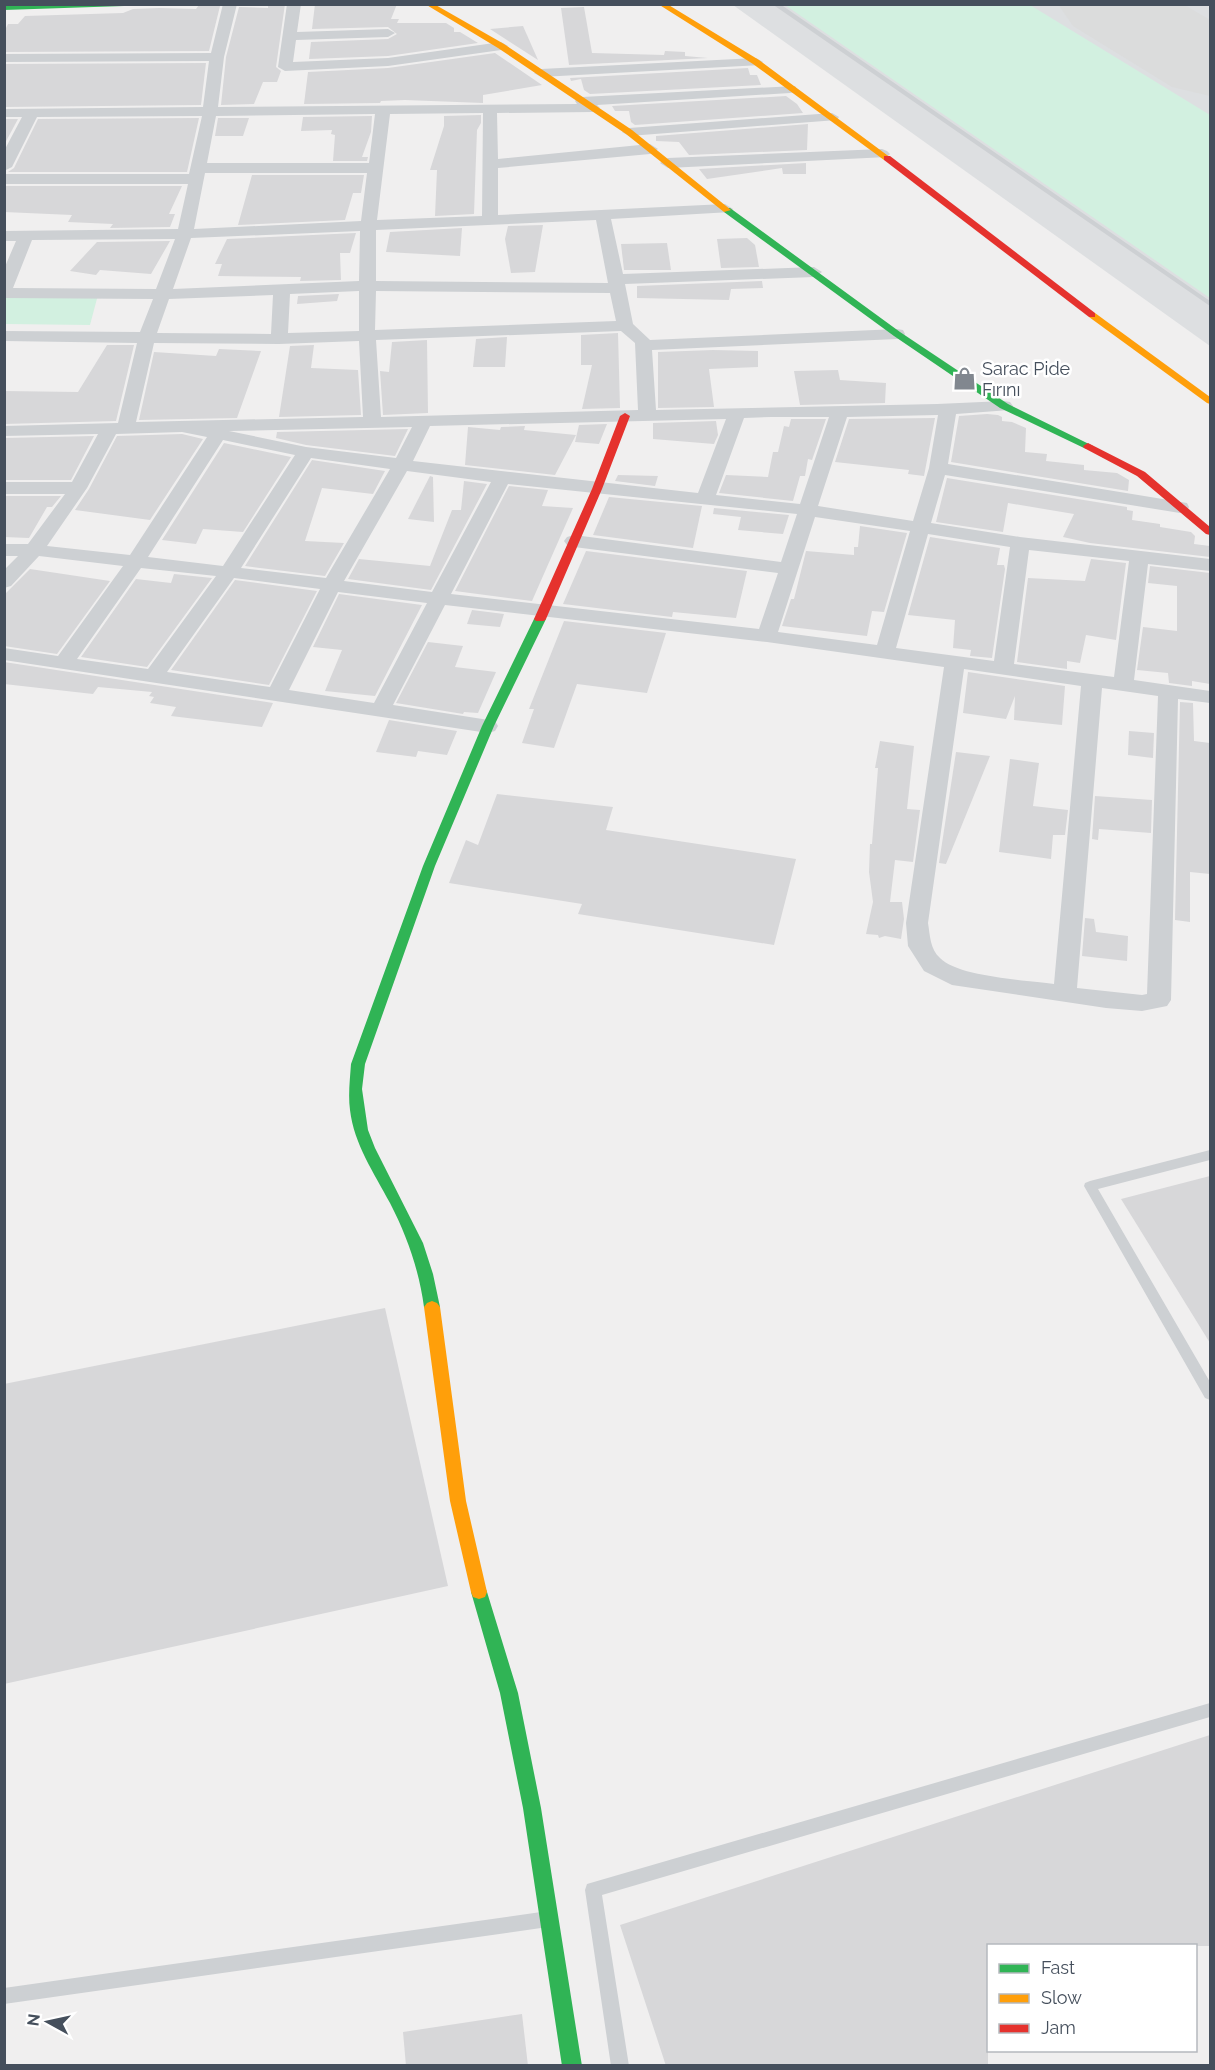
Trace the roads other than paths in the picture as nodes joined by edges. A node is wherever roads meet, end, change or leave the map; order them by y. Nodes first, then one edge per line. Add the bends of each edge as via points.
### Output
1 (124, 4) edge
2 (230, 4) edge
3 (294, 4) edge
4 (428, 4) edge
5 (661, 4) edge
6 (775, 4) edge
7 (51, 6) edge
8 (4, 8) edge
9 (388, 33) dead end
10 (289, 36) junction
11 (501, 46) junction
12 (217, 57) junction
13 (4, 58) edge
14 (756, 62) junction
15 (541, 73) junction
16 (790, 88) junction
17 (587, 104) junction
18 (210, 111) junction
19 (383, 111) junction
20 (490, 111) junction
21 (4, 113) edge
22 (32, 113) junction
23 (832, 117) junction
24 (629, 132) junction
25 (650, 149) junction
26 (882, 154) junction
27 (668, 163) junction
28 (490, 164) junction
29 (4, 166) edge
30 (375, 168) junction
31 (197, 173) junction
32 (4, 179) edge
33 (725, 209) junction
34 (603, 216) junction
35 (490, 220) junction
36 (368, 226) junction
37 (185, 234) junction
38 (4, 236) edge
39 (26, 236) junction
40 (814, 272) junction
41 (616, 283) junction
42 (367, 286) junction
43 (282, 290) junction
44 (4, 292) edge
45 (163, 294) junction
46 (1210, 304) edge
47 (624, 326) junction
48 (897, 334) junction
49 (366, 335) junction
50 (4, 336) edge
51 (147, 336) junction
52 (279, 339) junction
53 (643, 345) junction
54 (1210, 401) edge
55 (1004, 406) junction
56 (840, 410) junction
57 (948, 410) junction
58 (737, 413) junction
59 (625, 416) junction
60 (647, 416) junction
61 (423, 422) junction
62 (372, 423) junction
63 (183, 427) junction
64 (118, 428) junction
65 (4, 431) edge
66 (218, 434) junction
67 (306, 452) junction
68 (402, 464) junction
69 (938, 468) junction
70 (502, 478) junction
71 (4, 488) edge
72 (78, 488) junction
73 (597, 489) junction
74 (705, 499) junction
75 (1180, 507) junction
76 (810, 510) junction
77 (921, 526) junction
78 (1210, 532) edge
79 (574, 541) junction
80 (1020, 543) junction
81 (4, 549) edge
82 (34, 550) junction
83 (1139, 557) junction
84 (135, 562) junction
85 (1210, 565) edge
86 (789, 569) junction
87 (229, 572) junction
88 (4, 582) edge
89 (331, 586) junction
90 (438, 598) junction
91 (543, 612) junction
92 (768, 636) junction
93 (885, 652) junction
94 (4, 654) edge
95 (64, 662) junction
96 (955, 662) junction
97 (1003, 669) junction
98 (153, 677) junction
99 (1092, 681) junction
100 (1123, 684) junction
101 (1168, 690) junction
102 (276, 695) junction
103 (1210, 697) edge
104 (381, 709) junction
105 (488, 726) junction
106 (1065, 994) junction
107 (1210, 1155) edge
108 (1210, 1394) edge
109 (1210, 1710) edge
110 (549, 1919) junction
111 (4, 1996) edge
112 (572, 2066) edge
113 (620, 2066) edge

1 - 7 street
2 - 12 street
3 - 10 street
4 - 11 street
5 - 14 street
6 - 46 lane
7 - 8 street
9 - 10 street
10 - 11 street via 285,66 388,62
11 - 15 street
12 - 13 street
12 - 18 street
14 - 15 street
14 - 16 street
15 - 17 street
16 - 17 street
16 - 23 street
17 - 20 street
17 - 24 street
18 - 19 street
18 - 22 street
18 - 31 street
19 - 20 street
19 - 30 street
20 - 28 street
21 - 22 street
22 - 29 street
23 - 24 street
23 - 26 street
24 - 25 street
25 - 27 street
25 - 28 street
26 - 27 street
26 - 54 street via 1037,275
27 - 33 street
28 - 35 street
30 - 31 street
30 - 36 street
31 - 32 street
31 - 37 street
33 - 34 street
33 - 40 street
34 - 35 street
34 - 41 street
35 - 36 street
36 - 37 street
36 - 42 street
37 - 39 street
37 - 45 street
38 - 39 street
39 - 44 street
40 - 41 street
40 - 48 street
41 - 42 street
41 - 47 street
42 - 43 street
42 - 49 street
43 - 45 street
43 - 52 street
44 - 45 street
45 - 51 street
47 - 49 street
47 - 53 street
48 - 53 street
48 - 55 street
49 - 52 street
49 - 62 street
50 - 51 street
51 - 52 street
51 - 64 street
53 - 60 street
55 - 57 street
55 - 75 street via 1141,474
56 - 57 street
56 - 58 street
56 - 76 street
57 - 69 street
58 - 60 street
58 - 74 street
59 - 60 street
59 - 61 street
59 - 73 street
61 - 62 street
61 - 68 street
62 - 63 street
63 - 64 street
63 - 66 street
64 - 65 street
64 - 72 street
66 - 67 street
66 - 84 street
67 - 68 street
67 - 87 street
68 - 70 street
68 - 89 street
69 - 75 street
69 - 77 street
70 - 73 street
70 - 90 street
71 - 72 street
72 - 82 street
73 - 74 street
73 - 79 street
74 - 76 street
75 - 78 street
76 - 77 street
76 - 86 street
77 - 80 street
77 - 93 street
79 - 86 street
79 - 91 street
80 - 83 street
80 - 97 street
81 - 82 street
82 - 84 street
82 - 88 street
83 - 85 street
83 - 100 street
84 - 87 street
84 - 95 street
86 - 92 street
87 - 89 street
87 - 98 street
89 - 90 street
89 - 102 street
90 - 91 street
90 - 104 street
91 - 92 street
91 - 105 street
92 - 93 street
93 - 96 street
94 - 95 street
95 - 98 street
96 - 97 street
96 - 106 street via 917,923 920,946 932,965 960,979
97 - 99 street
98 - 102 street
99 - 100 street
99 - 106 street
100 - 101 street
101 - 103 street
101 - 106 street via 1159,1000 1142,1003
102 - 104 street
104 - 105 street
105 - 110 street via 429,866 358,1064 354,1097 366,1146 409,1223 428,1280 458,1501 473,1572 509,1693
107 - 108 lane via 1090,1186
109 - 113 lane via 593,1890
110 - 111 lane
110 - 112 street

